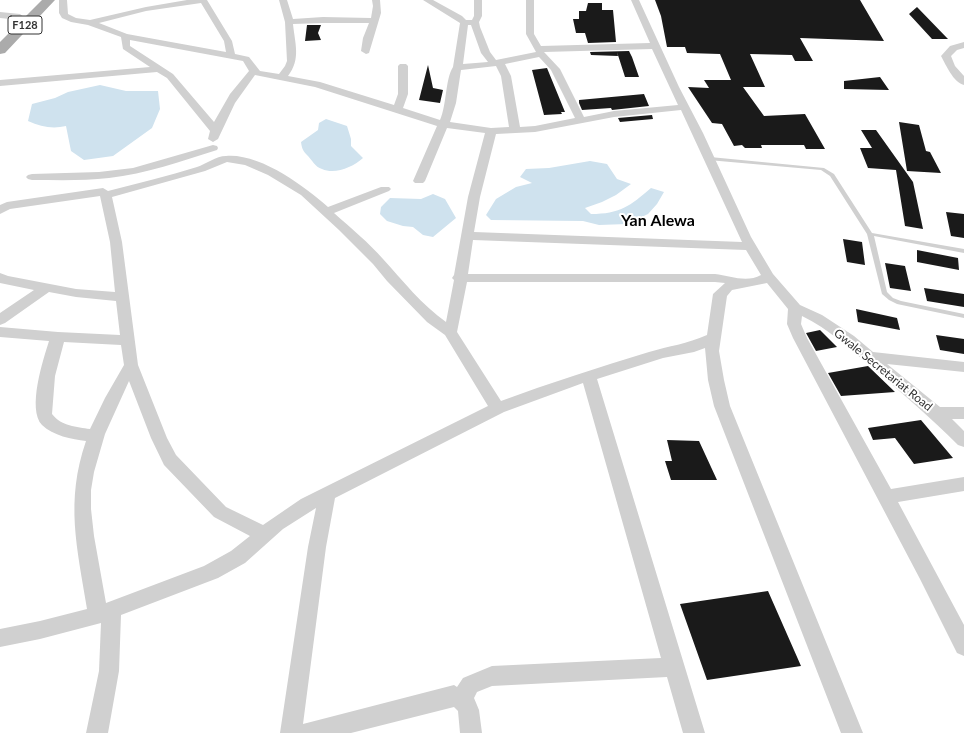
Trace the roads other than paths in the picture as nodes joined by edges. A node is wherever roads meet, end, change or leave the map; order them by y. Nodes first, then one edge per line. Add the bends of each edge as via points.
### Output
1 (37, 0) edge
2 (49, 0) edge
3 (63, 0) edge
4 (203, 0) edge
5 (283, 0) edge
6 (376, 0) edge
7 (427, 0) edge
8 (478, 0) edge
9 (530, 0) edge
10 (635, 0) edge
11 (0, 15) edge
12 (20, 17) junction
13 (373, 21) junction
14 (289, 22) junction
15 (475, 22) junction
16 (90, 23) junction
17 (464, 23) junction
18 (125, 36) junction
19 (0, 37) edge
20 (964, 45) edge
21 (655, 46) junction
22 (0, 50) edge
23 (366, 51) dead end
24 (540, 52) junction
25 (231, 55) junction
26 (497, 63) junction
27 (403, 66) dead end
28 (458, 66) junction
29 (159, 69) junction
30 (254, 71) junction
31 (282, 77) junction
32 (964, 82) edge
33 (0, 83) edge
34 (684, 107) junction
35 (397, 110) junction
36 (581, 121) junction
37 (442, 124) junction
38 (216, 131) junction
39 (491, 131) junction
40 (515, 131) junction
41 (213, 148) junction
42 (226, 159) junction
43 (710, 159) junction
44 (107, 175) junction
45 (32, 177) dead end
46 (419, 181) dead end
47 (385, 189) dead end
48 (104, 194) junction
49 (0, 210) edge
50 (326, 212) junction
51 (870, 234) junction
52 (467, 236) junction
53 (750, 246) junction
54 (964, 251) edge
55 (768, 276) junction
56 (0, 277) edge
57 (459, 278) junction
58 (742, 284) junction
59 (47, 287) junction
60 (122, 297) junction
61 (795, 308) junction
62 (964, 316) edge
63 (0, 320) edge
64 (0, 332) edge
65 (450, 332) junction
66 (58, 338) junction
67 (714, 338) junction
68 (127, 340) junction
69 (870, 357) junction
70 (131, 365) junction
71 (964, 367) edge
72 (588, 376) junction
73 (498, 408) junction
74 (936, 412) junction
75 (964, 413) edge
76 (97, 436) junction
77 (964, 441) edge
78 (964, 484) edge
79 (327, 495) junction
80 (885, 497) junction
81 (265, 535) junction
82 (104, 612) junction
83 (0, 638) edge
84 (964, 646) edge
85 (674, 667) junction
86 (462, 699) junction
87 (97, 733) edge
88 (291, 733) edge
89 (308, 733) edge
90 (471, 733) edge
91 (694, 733) edge
92 (852, 733) edge

1 - 12 main road, F128
2 - 22 main road, F128
3 - 16 street via 65,16
4 - 16 street
4 - 25 street via 228,42
5 - 14 street
6 - 13 street via 376,15
7 - 17 street
8 - 15 street via 478,19
9 - 24 street via 529,30
10 - 21 street
11 - 12 street
12 - 19 main road, F128
13 - 14 street
13 - 23 street via 367,37
14 - 31 street via 292,61
15 - 17 street
15 - 26 street via 481,44
16 - 18 street
17 - 28 street
18 - 25 street
18 - 29 street via 126,47
20 - 32 street via 956,46 946,56 950,67
21 - 24 street
21 - 34 street
24 - 26 street
24 - 36 street via 555,69
25 - 30 street via 246,59
26 - 28 street
26 - 40 street via 506,76
27 - 35 street via 404,94
28 - 37 street via 454,72 451,103
29 - 33 street
29 - 38 street via 175,81
30 - 31 street via 262,75
30 - 38 street via 237,91
31 - 35 street via 318,84
34 - 36 street via 614,114
34 - 43 street
35 - 37 street
36 - 40 street
37 - 39 street
37 - 46 street
38 - 41 street
39 - 40 street
39 - 52 street
41 - 42 street
41 - 44 street via 141,170
42 - 48 street via 189,173
42 - 50 street via 248,162 272,172 305,193
43 - 51 lane via 822,169 832,175
43 - 53 street
44 - 45 street
44 - 48 street
47 - 50 street
48 - 49 street via 7,206
48 - 60 street via 116,242
50 - 65 street via 378,261 432,319
51 - 54 lane
51 - 62 lane via 884,293 899,303
52 - 53 street
52 - 57 street
53 - 55 street
55 - 58 street via 763,280
55 - 61 street
56 - 59 street via 4,280
57 - 58 street via 715,278
57 - 65 street
58 - 67 street via 728,287 720,294
59 - 60 street
59 - 63 street
60 - 68 street
61 - 69 street, Gwale Secretariat Road via 818,318
61 - 80 street via 794,324 800,338
64 - 66 street
65 - 73 street
66 - 68 street
66 - 76 street via 46,377 44,415 46,420 71,432
67 - 72 street via 694,347 662,353
67 - 92 street via 713,364 722,406
68 - 70 street
69 - 71 street
69 - 74 street, Gwale Secretariat Road
70 - 76 street via 107,407
70 - 81 street via 170,460 220,512
72 - 73 street
72 - 85 street
73 - 79 street
74 - 75 street
74 - 77 street, Gwale Secretariat Road
76 - 82 street via 84,484 82,509
78 - 80 street
79 - 81 street via 307,504
79 - 88 street via 317,547
80 - 84 street
81 - 82 street via 218,569
82 - 83 street
82 - 87 street via 109,671
85 - 86 street via 492,676 470,685
85 - 91 street
86 - 89 street via 454,696
86 - 90 street via 468,706

